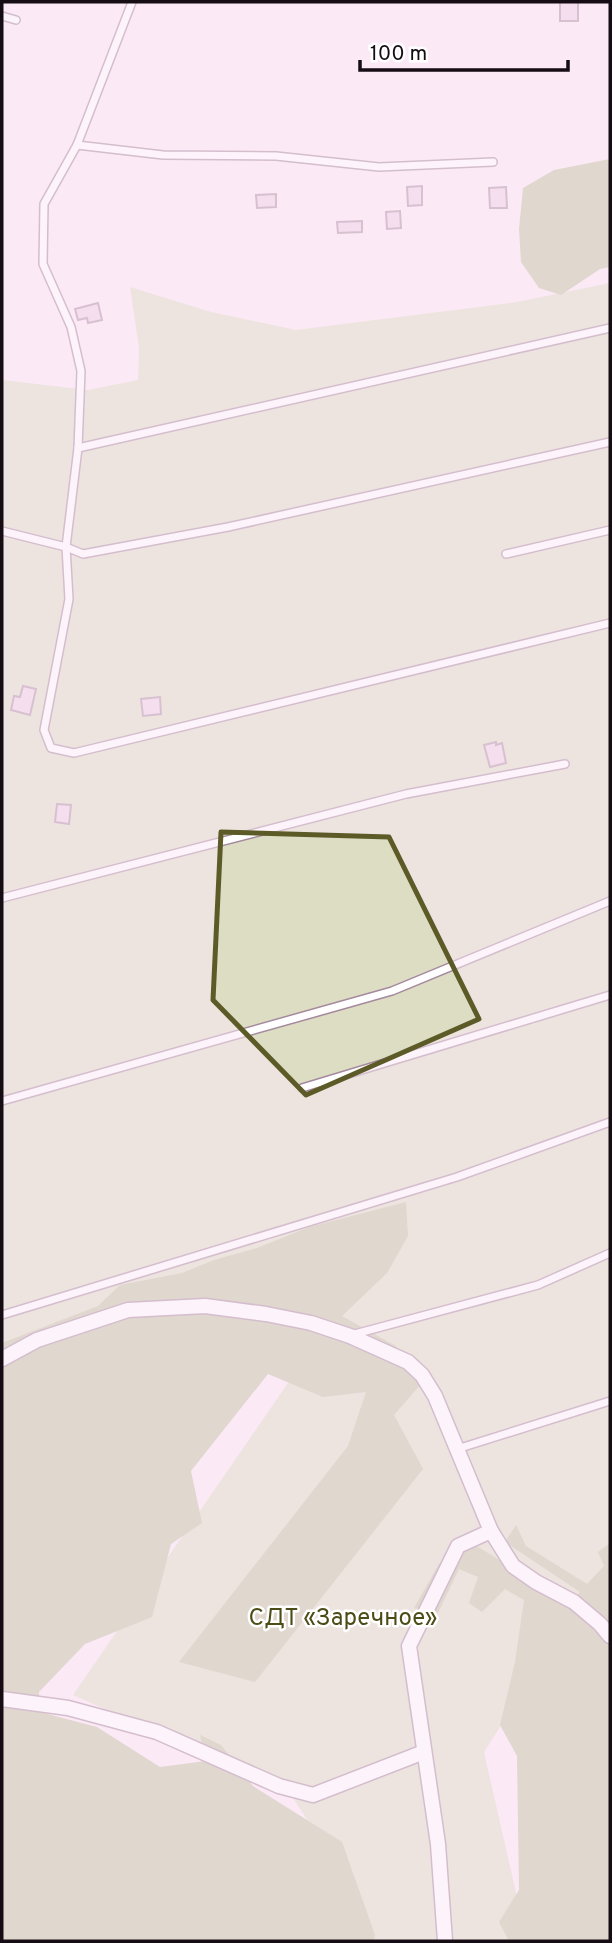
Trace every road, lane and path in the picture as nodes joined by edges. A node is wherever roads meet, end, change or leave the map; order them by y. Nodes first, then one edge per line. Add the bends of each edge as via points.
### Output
1 (132, 2) edge
2 (2, 16) edge
3 (16, 20) dead end
4 (77, 145) junction
5 (493, 162) dead end
6 (610, 328) edge
7 (610, 442) edge
8 (78, 448) junction
9 (610, 530) edge
10 (2, 531) edge
11 (66, 547) junction
12 (506, 554) dead end
13 (610, 623) edge
14 (565, 764) dead end
15 (2, 898) edge
16 (610, 901) edge
17 (610, 995) edge
18 (302, 1088) dead end
19 (2, 1101) edge
20 (610, 1122) edge
21 (610, 1254) edge
22 (2, 1315) edge
23 (350, 1336) junction
24 (2, 1359) edge
25 (610, 1401) edge
26 (456, 1449) junction
27 (491, 1531) junction
28 (610, 1636) edge
29 (2, 1699) edge
30 (424, 1752) junction
31 (445, 1941) edge

1 - 4 lane
2 - 3 lane
4 - 5 lane via 163,155 276,156 379,167
4 - 8 lane via 44,204 43,264 71,327 80,371
6 - 8 lane
7 - 11 lane via 228,527 83,554
8 - 11 lane
9 - 12 lane
10 - 11 lane
11 - 13 lane via 69,599 44,730 51,748 74,753
14 - 15 lane via 406,794
16 - 19 lane via 392,991
17 - 18 lane
20 - 22 lane via 457,1177
21 - 23 lane via 538,1285
23 - 24 street via 311,1323 217,1307 128,1310 37,1340
23 - 26 street via 408,1362 422,1376 435,1395
25 - 26 lane
26 - 27 street
27 - 28 street via 513,1566 574,1602
27 - 30 street via 458,1546 409,1646
29 - 30 street via 68,1708 157,1732 279,1786 313,1795
30 - 31 street via 438,1844

